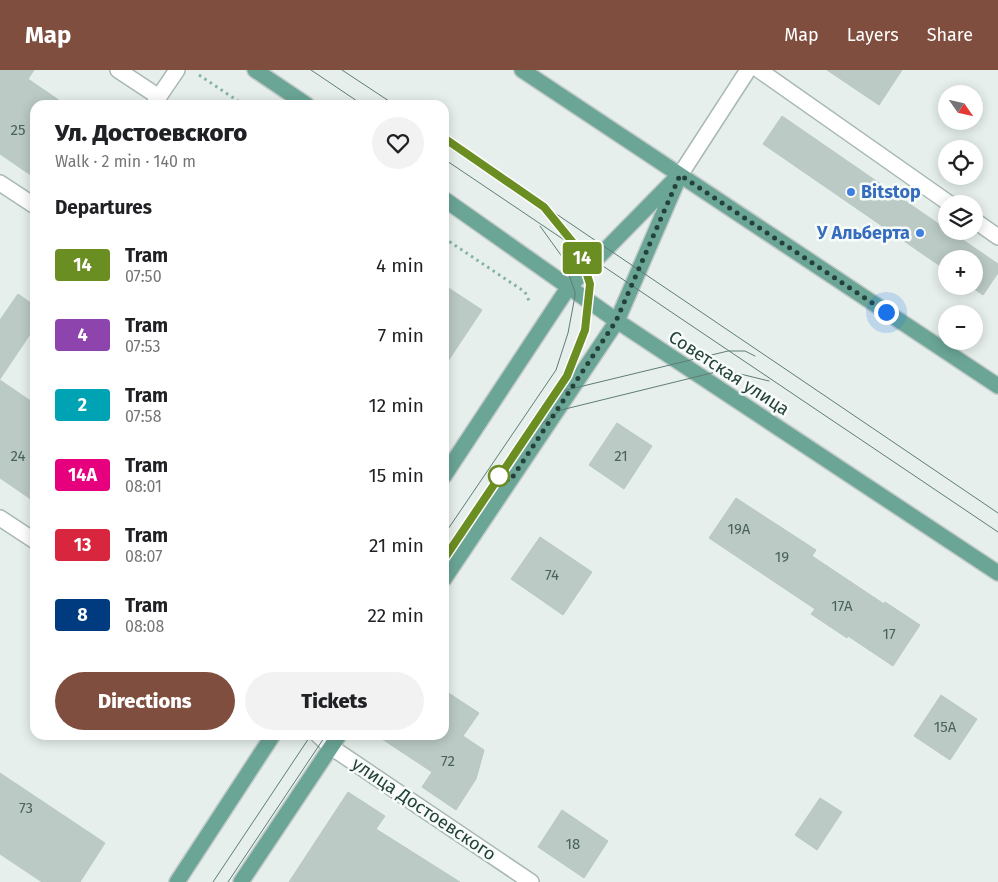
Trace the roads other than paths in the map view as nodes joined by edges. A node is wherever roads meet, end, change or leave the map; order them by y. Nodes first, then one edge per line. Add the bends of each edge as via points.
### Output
1 (118, 70) edge
2 (177, 70) edge
3 (255, 70) edge
4 (522, 70) edge
5 (748, 70) edge
6 (759, 70) edge
7 (155, 100) edge
8 (157, 100) edge
9 (300, 100) edge
10 (680, 175) junction
11 (0, 183) edge
12 (938, 196) edge
13 (30, 203) edge
14 (449, 203) edge
15 (983, 226) edge
16 (998, 237) edge
17 (568, 288) junction
18 (616, 321) junction
19 (998, 386) edge
20 (449, 468) edge
21 (0, 518) edge
22 (30, 538) edge
23 (449, 572) edge
24 (998, 573) edge
25 (270, 740) edge
26 (335, 741) edge
27 (177, 882) edge
28 (242, 882) edge
29 (531, 882) edge

1 - 7 street
2 - 8 street
3 - 9 main road
4 - 10 main road
5 - 10 street
6 - 12 street
10 - 17 main road
10 - 18 main road
10 - 19 main road
11 - 13 street
14 - 17 main road, Советская улица
15 - 16 street
17 - 18 main road, Советская улица
17 - 20 main road
18 - 23 main road
18 - 24 main road, Советская улица
21 - 22 street
25 - 27 main road
26 - 28 main road
26 - 29 street, улица Достоевского

